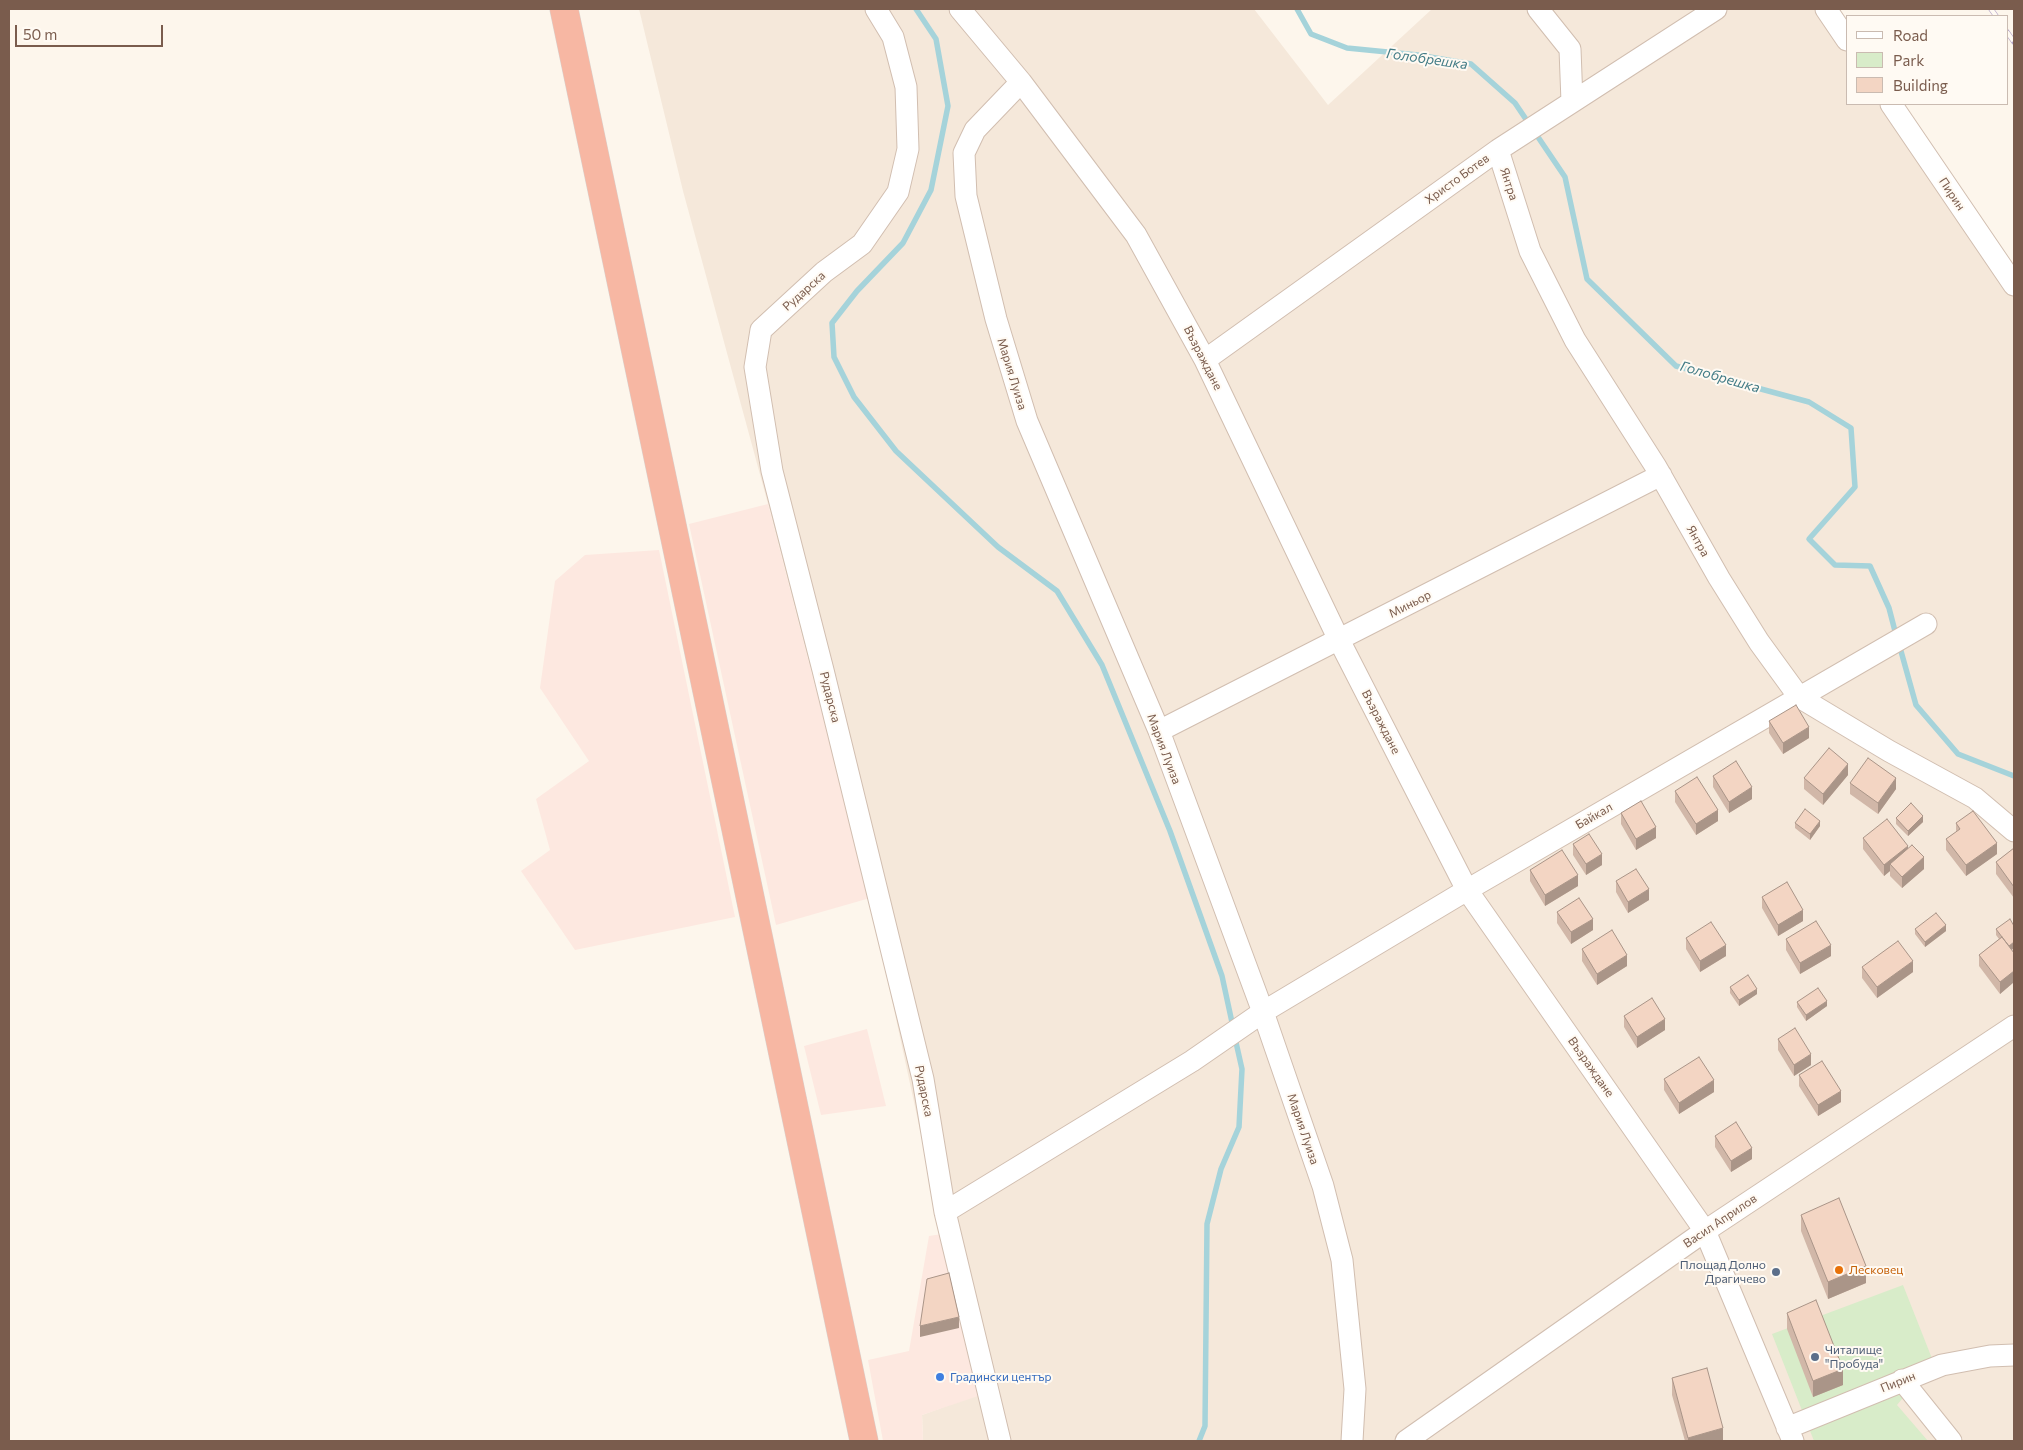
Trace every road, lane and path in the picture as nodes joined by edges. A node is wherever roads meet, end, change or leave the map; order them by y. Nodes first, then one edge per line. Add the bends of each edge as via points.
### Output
1 (564, 9) edge
2 (876, 9) edge
3 (960, 9) edge
4 (1538, 9) edge
5 (1716, 9) edge
6 (1826, 9) edge
7 (1846, 39) edge
8 (1021, 82) junction
9 (1892, 105) edge
10 (1565, 107) junction
11 (1503, 147) junction
12 (2014, 285) edge
13 (1205, 360) junction
14 (1661, 475) junction
15 (1926, 624) dead end
16 (1340, 640) junction
17 (1799, 697) junction
18 (1158, 732) junction
19 (2014, 831) edge
20 (1467, 890) junction
21 (1263, 1012) junction
22 (2014, 1026) edge
23 (945, 1212) junction
24 (1705, 1230) junction
25 (2014, 1355) edge
26 (1902, 1380) junction
27 (1786, 1437) edge
28 (864, 1441) edge
29 (1000, 1441) edge
30 (1352, 1441) edge
31 (1406, 1441) edge
32 (1951, 1441) edge

1 - 28 highway
2 - 23 street, Рударска via 893,37 906,87 908,149 898,192 862,244 824,272 761,330 755,367 772,471 923,1079
3 - 8 street, Възраждане
4 - 10 street via 1570,49
5 - 10 street, Христо Ботев
6 - 7 street
8 - 13 street, Възраждане via 1136,235
8 - 18 street, Мария Луиза via 975,130 964,153 966,196 996,319 1027,421
9 - 12 street, Пирин
10 - 11 street, Христо Ботев
11 - 13 street, Христо Ботев
11 - 14 street, Янтра via 1530,251 1575,340
13 - 16 street, Възраждане
14 - 16 street, Миньор
14 - 17 street, Янтра via 1729,594
15 - 17 street, Байкал
16 - 18 street, Миньор
16 - 20 street, Възраждане
17 - 19 street, Янтра via 1975,798
17 - 20 street, Байкал
18 - 21 street, Мария Луиза
20 - 21 street, Байкал
20 - 24 street, Възраждане
21 - 23 street, Байкал via 1192,1061
21 - 30 street, Мария Луиза via 1323,1186 1342,1260 1354,1389
22 - 24 street, Васил Априлов
23 - 29 street, Рударска
24 - 27 street, Възраждане
24 - 31 street, Васил Априлов
25 - 26 street, Пирин via 1942,1364
26 - 27 street, Пирин
26 - 32 street

